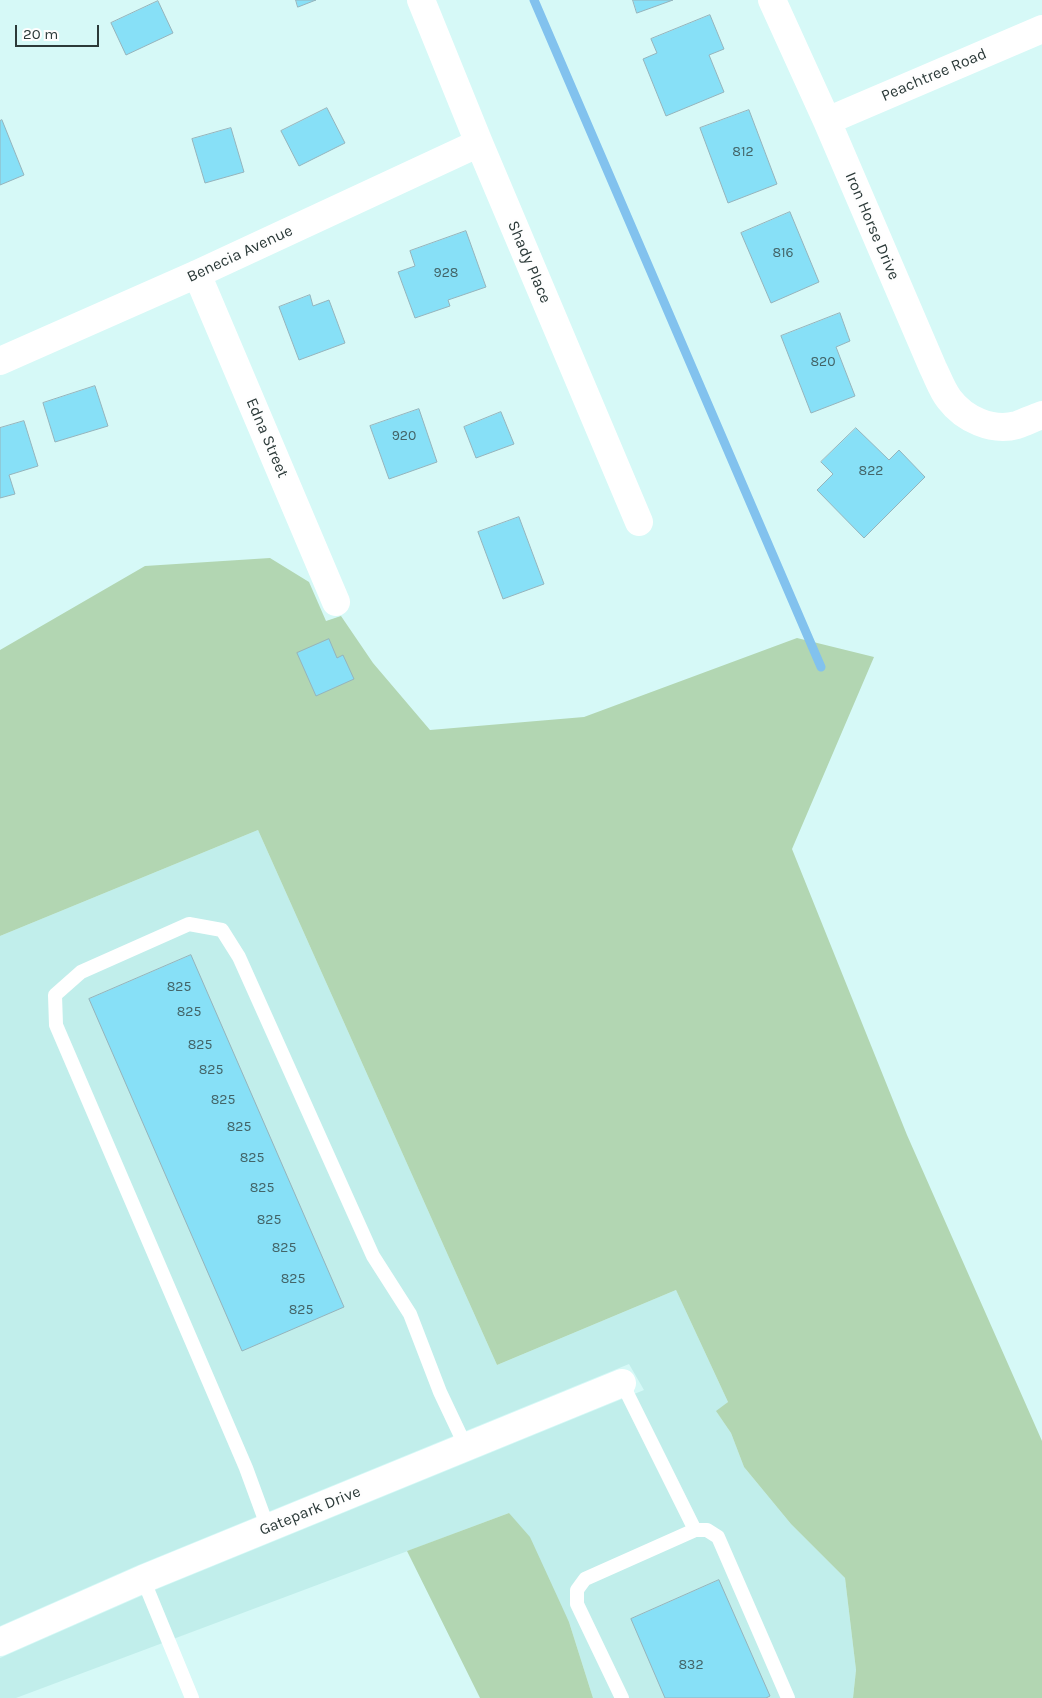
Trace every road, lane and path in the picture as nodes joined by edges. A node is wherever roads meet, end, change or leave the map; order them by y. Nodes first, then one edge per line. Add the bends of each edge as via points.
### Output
1 (421, 0) edge
2 (772, 0) edge
3 (1042, 29) edge
4 (826, 121) junction
5 (478, 143) junction
6 (198, 274) junction
7 (0, 361) edge
8 (1042, 415) edge
9 (639, 522) dead end
10 (336, 602) dead end
11 (622, 1383) joint
12 (466, 1447) junction
13 (268, 1528) junction
14 (695, 1530) junction
15 (144, 1579) junction
16 (0, 1642) edge
17 (192, 1698) edge
18 (622, 1698) edge
19 (788, 1698) edge

1 - 5 street, Shady Place
2 - 4 street, Iron Horse Drive
3 - 4 street, Peachtree Road
4 - 8 street, Iron Horse Drive via 948,398 960,411 984,424 1015,426
5 - 6 street, Benecia Avenue
5 - 9 street, Shady Place
6 - 7 street, Benecia Avenue
6 - 10 street, Edna Street
11 - 12 street, Gatepark Drive
11 - 14 lane
12 - 13 street, Gatepark Drive
12 - 13 lane via 440,1392 410,1314 373,1256 239,958 222,930 189,924 81,972 55,995 56,1024 246,1468
13 - 15 street, Gatepark Drive
14 - 18 lane via 585,1579 577,1590 577,1604
14 - 19 lane via 707,1530 718,1537
15 - 16 street, Gatepark Drive
15 - 17 lane

